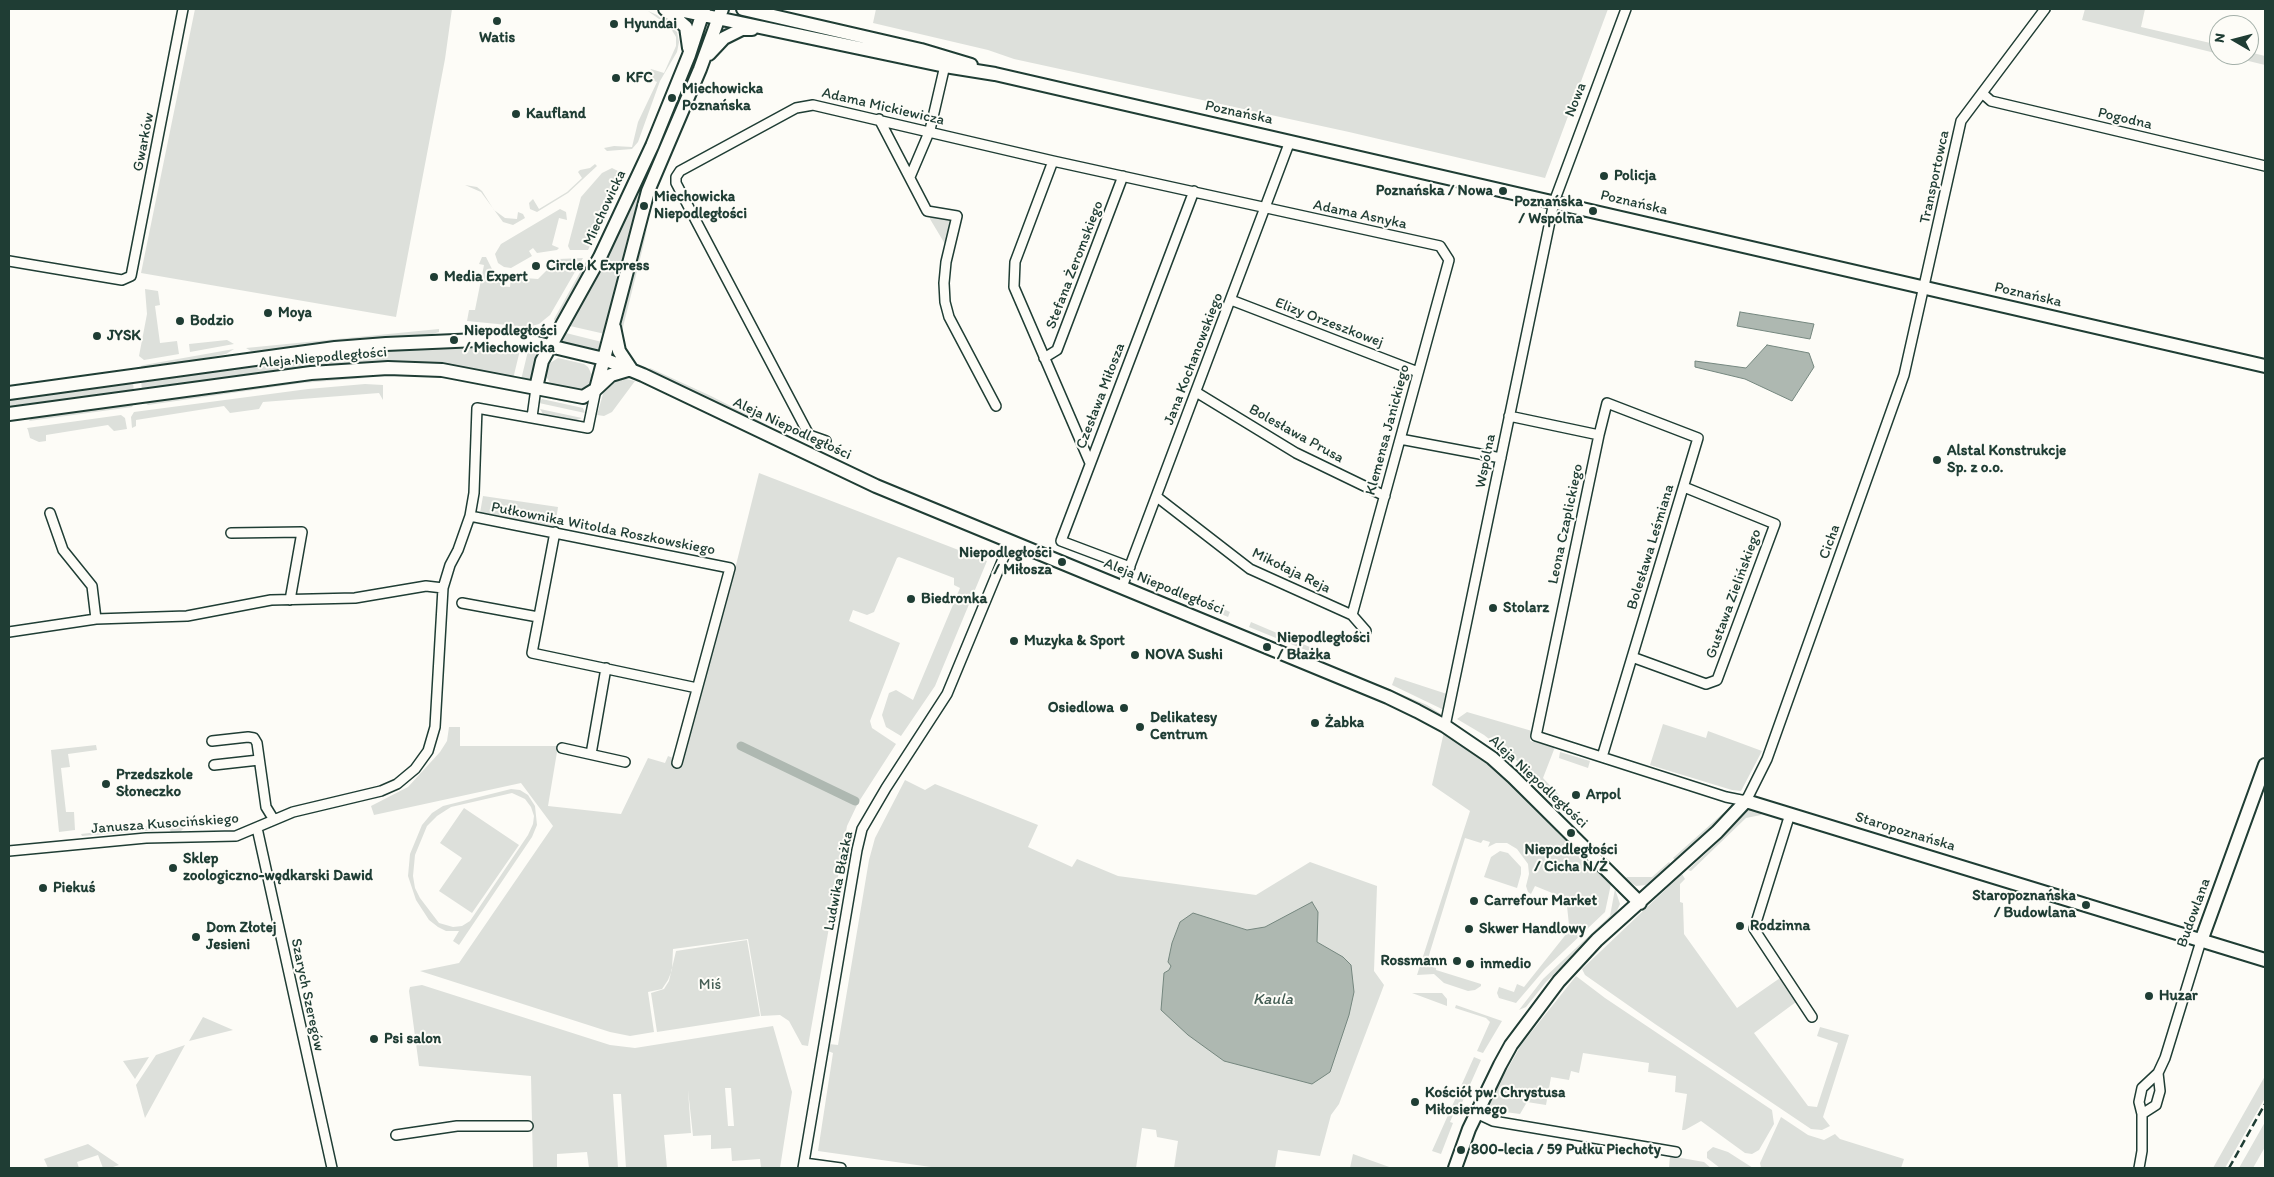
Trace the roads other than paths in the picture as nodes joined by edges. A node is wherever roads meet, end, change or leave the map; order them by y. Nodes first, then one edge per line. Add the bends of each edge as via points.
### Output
1 (183, 9) edge
2 (664, 9) edge
3 (674, 9) edge
4 (743, 9) edge
5 (1626, 9) edge
6 (2045, 9) edge
7 (703, 12) edge
8 (720, 14) edge
9 (757, 28) junction
10 (689, 55) junction
11 (946, 61) junction
12 (700, 69) junction
13 (1982, 93) junction
14 (879, 119) junction
15 (930, 130) junction
16 (1290, 141) junction
17 (1053, 161) junction
18 (2265, 166) edge
19 (1123, 176) junction
20 (910, 177) junction
21 (1194, 191) junction
22 (1554, 202) junction
23 (1266, 208) junction
24 (1444, 253) joint
25 (9, 261) edge
26 (1925, 287) junction
27 (1231, 300) junction
28 (613, 322) junction
29 (550, 346) junction
30 (1044, 358) junction
31 (604, 359) junction
32 (2265, 366) edge
33 (630, 369) junction
34 (1418, 372) junction
35 (536, 388) junction
36 (596, 389) junction
37 (1196, 392) junction
38 (9, 394) edge
39 (1607, 403) joint
40 (996, 406) dead end
41 (9, 414) edge
42 (532, 416) junction
43 (1510, 416) junction
44 (1599, 434) junction
45 (809, 435) junction
46 (1400, 439) junction
47 (826, 441) dead end
48 (800, 452) junction
49 (1501, 458) junction
50 (1090, 462) junction
51 (1684, 487) junction
52 (1156, 496) junction
53 (1385, 496) junction
54 (50, 513) dead end
55 (470, 516) junction
56 (555, 532) junction
57 (231, 533) dead end
58 (1010, 542) junction
59 (1130, 567) junction
60 (1122, 587) junction
61 (443, 588) junction
62 (290, 600) junction
63 (462, 603) dead end
64 (1352, 615) junction
65 (538, 617) junction
66 (96, 618) junction
67 (1366, 631) dead end
68 (9, 632) edge
69 (1632, 657) junction
70 (606, 668) junction
71 (697, 688) junction
72 (1446, 726) junction
73 (1536, 736) joint
74 (212, 741) dead end
75 (562, 748) dead end
76 (590, 754) junction
77 (1602, 757) junction
78 (259, 760) junction
79 (626, 762) dead end
80 (677, 763) dead end
81 (214, 765) dead end
82 (2265, 765) edge
83 (1746, 801) junction
84 (1790, 814) junction
85 (274, 820) junction
86 (256, 828) junction
87 (9, 851) edge
88 (1640, 903) junction
89 (2201, 941) junction
90 (2265, 960) edge
91 (1812, 1016) dead end
92 (2158, 1073) junction
93 (1476, 1113) junction
94 (2142, 1114) junction
95 (528, 1126) dead end
96 (396, 1135) dead end
97 (1676, 1152) dead end
98 (804, 1166) edge
99 (332, 1168) edge
100 (841, 1168) edge
101 (1455, 1168) edge
102 (2139, 1168) edge

1 - 25 street, Gwarków via 134,268 128,278 122,280
2 - 10 street via 686,27
3 - 7 street, Poznańska
4 - 11 street, Poznańska
5 - 22 street, Nowa
6 - 13 street, Transportowca
7 - 8 street, Poznańska
7 - 10 street, Miechowicka
8 - 9 street, Poznańska
8 - 12 street, Miechowicka
9 - 11 street, Poznańska
9 - 12 street via 742,30 718,41
10 - 29 street, Miechowicka via 649,152 600,257
11 - 15 street
11 - 16 street, Poznańska
12 - 28 street, Miechowicka via 648,190
13 - 18 street, Pogodna via 1991,101
13 - 26 street, Transportowca via 1961,121
14 - 15 street, Adama Mickiewicza
14 - 20 street
14 - 45 street, Adama Mickiewicza via 813,105 796,108 676,176 676,183
15 - 17 street, Adama Mickiewicza
15 - 20 street
16 - 22 street, Poznańska
16 - 23 street, Jana Kochanowskiego
17 - 19 street, Adama Mickiewicza
17 - 30 street via 1015,262 1013,277 1017,298
19 - 21 street, Adama Mickiewicza
19 - 30 street, Stefana Żeromskiego via 1058,350
20 - 40 street via 927,211 957,216 946,262 945,302 949,317
21 - 23 street, Adama Mickiewicza
21 - 50 street, Czesława Miłosza
22 - 26 street, Poznańska
22 - 43 street, Wspólna
23 - 24 street, Adama Asnyka via 1440,246
23 - 27 street, Jana Kochanowskiego
24 - 34 street, Klemensa Janickiego via 1449,260
26 - 32 street, Poznańska
26 - 83 street, Cicha via 1904,376 1767,759
27 - 34 street, Elizy Orzeszkowej
27 - 37 street, Jana Kochanowskiego
28 - 31 street, Miechowicka
28 - 33 street via 615,339
29 - 31 street, Aleja Niepodległości
29 - 35 street, Miechowicka via 542,361
29 - 38 street, Aleja Niepodległości via 482,338 335,348
30 - 50 street
31 - 33 street, Aleja Niepodległości
31 - 36 street, Miechowicka
33 - 36 street, Aleja Niepodległości via 611,375
33 - 48 street, Aleja Niepodległości
34 - 46 street, Klemensa Janickiego
35 - 36 street, Aleja Niepodległości via 583,397
35 - 41 street, Aleja Niepodległości via 442,370 379,369 311,373
35 - 42 street, Miechowicka
36 - 42 street, Janusza Kusocińskiego via 588,428
37 - 52 street, Jana Kochanowskiego
37 - 53 street, Bolesława Prusa via 1296,453
39 - 44 street, Leona Czaplickiego
39 - 51 street, Bolesława Leśmiana via 1698,438
42 - 55 street, Janusza Kusocińskiego via 477,408 474,493
43 - 44 street
43 - 49 street, Wspólna
44 - 73 street, Leona Czaplickiego
45 - 47 street
45 - 48 street
46 - 49 street
46 - 53 street, Klemensa Janickiego
48 - 58 street, Aleja Niepodległości
49 - 72 street, Wspólna
50 - 59 street, Czesława Miłosza via 1061,541
51 - 69 street, Bolesława Leśmiana
51 - 69 street, Gustawa Zielińskiego via 1775,524 1717,680 1706,684
52 - 59 street, Jana Kochanowskiego
52 - 64 street, Mikołaja Reja via 1250,569
53 - 64 street, Klemensa Janickiego
54 - 66 street via 63,550 92,586
55 - 56 street, Pułkownika Witolda Roszkowskiego
55 - 61 street, Janusza Kusocińskiego
56 - 65 street
56 - 71 street, Pułkownika Witolda Roszkowskiego via 730,568
57 - 62 street via 302,532
58 - 60 street, Aleja Niepodległości
58 - 98 street, Ludwika Błażka via 946,694 862,829
59 - 60 street, Jana Kochanowskiego
60 - 72 street, Aleja Niepodległości via 1388,697
61 - 62 street via 426,586 355,598
61 - 85 street, Janusza Kusocińskiego via 435,727 428,751 415,769 397,784 381,791 293,812
62 - 66 street via 271,600 187,616
63 - 65 street
64 - 67 street, Mikołaja Reja
65 - 70 street via 532,653
66 - 68 street
69 - 77 street, Bolesława Leśmiana
70 - 71 street
70 - 76 street
71 - 80 street
72 - 88 street, Aleja Niepodległości via 1513,776
73 - 77 street, Staropoznańska
74 - 78 street via 254,738
75 - 76 street
76 - 79 street
77 - 83 street, Staropoznańska
78 - 81 street
78 - 85 street via 266,807
82 - 89 street, Budowlana
83 - 84 street, Staropoznańska
83 - 88 street
84 - 89 street, Staropoznańska
84 - 91 street via 1754,929
85 - 86 street, Janusza Kusocińskiego
86 - 87 street, Janusza Kusocińskiego via 232,836 146,838
86 - 99 street, Szarych Szeregów
88 - 93 street via 1597,940 1548,994 1511,1045
89 - 90 street, Staropoznańska
89 - 92 street, Budowlana
92 - 94 street, Budowlana via 2142,1088 2139,1102
92 - 94 street, Budowlana via 2160,1091 2156,1105
93 - 97 street via 1493,1121
93 - 101 street
94 - 102 street, Budowlana
95 - 96 street via 457,1126
98 - 100 street

